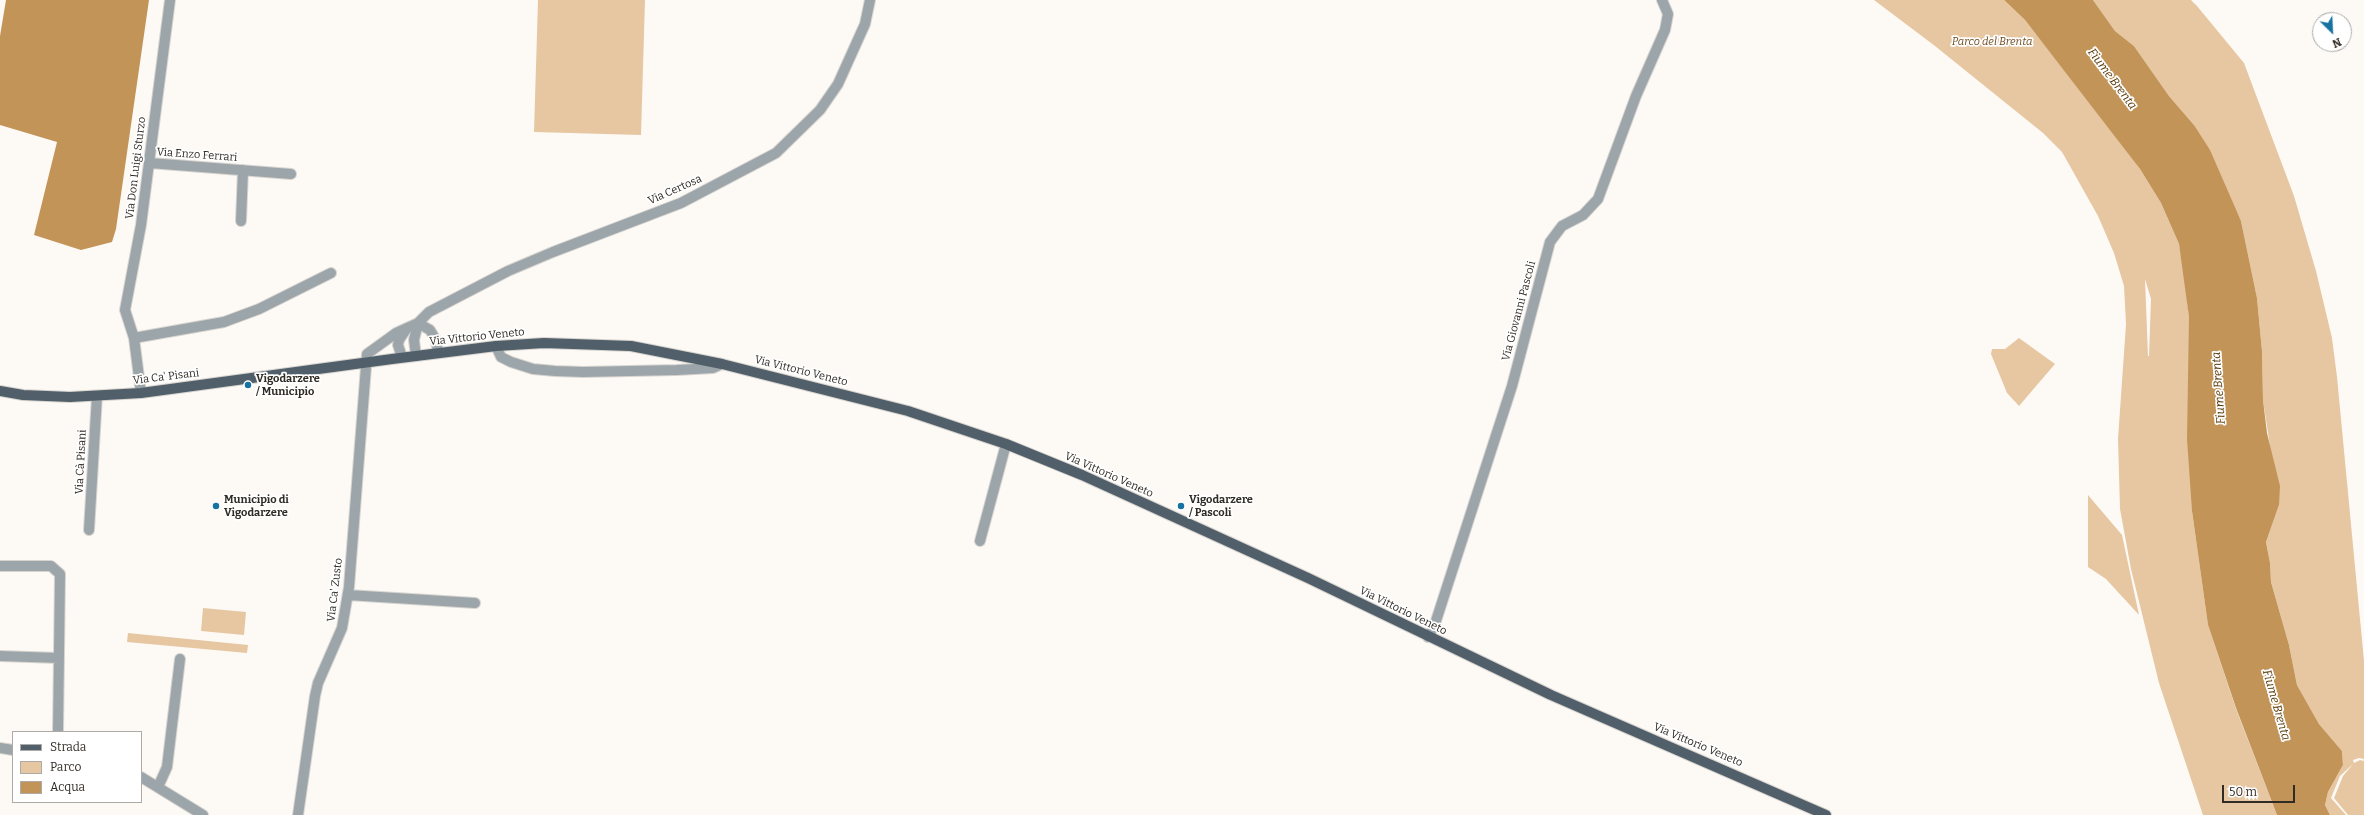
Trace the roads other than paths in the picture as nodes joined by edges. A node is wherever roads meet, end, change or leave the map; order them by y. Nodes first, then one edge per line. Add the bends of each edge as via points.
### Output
1 (170, 0) edge
2 (870, 0) edge
3 (1662, 0) edge
4 (150, 164) junction
5 (243, 170) junction
6 (290, 174) dead end
7 (241, 221) dead end
8 (331, 273) dead end
9 (418, 322) junction
10 (407, 328) junction
11 (134, 338) junction
12 (496, 346) junction
13 (438, 353) junction
14 (416, 356) junction
15 (402, 357) junction
16 (366, 362) junction
17 (722, 364) junction
18 (334, 366) joint
19 (0, 391) edge
20 (141, 393) junction
21 (97, 396) junction
22 (1006, 444) junction
23 (89, 530) dead end
24 (980, 541) dead end
25 (0, 566) edge
26 (348, 595) junction
27 (475, 603) dead end
28 (1428, 637) junction
29 (0, 656) edge
30 (59, 658) junction
31 (180, 659) dead end
32 (58, 731) edge
33 (0, 748) edge
34 (12, 750) edge
35 (142, 778) edge
36 (158, 787) junction
37 (203, 815) edge
38 (298, 815) edge
39 (1826, 815) edge

1 - 4 street, Via Don Luigi Sturzo
2 - 9 street, Via Certosa via 865,24 838,84 820,110 776,153 681,203 508,271 429,312
3 - 28 street, Via Giovanni Pascoli via 1668,14 1665,30 1636,96 1598,199 1583,215 1562,226 1550,242 1512,386 1434,626
4 - 5 street, Via Enzo Ferrari
4 - 11 street, Via Don Luigi Sturzo via 125,310
5 - 6 street, Via Enzo Ferrari
5 - 7 street, Via Enzo Ferrari
8 - 11 street via 259,309 224,322
9 - 10 street, Via Certosa
9 - 13 street via 430,330 436,340
9 - 14 street via 414,340
10 - 15 street via 398,340
10 - 16 street, Via Certosa via 371,350 367,354
11 - 20 street, Via Don Luigi Sturzo
12 - 13 main road, Via Vittorio Veneto
12 - 17 main road, Via Vittorio Veneto via 544,343 602,344 659,350
12 - 17 street via 501,357 511,362 533,369 555,371 682,370 713,368
13 - 14 main road, Via Vittorio Veneto
14 - 15 main road, Via Vittorio Veneto
15 - 16 main road, Via Vittorio Veneto
16 - 18 main road, Via Vittorio Veneto
16 - 26 street, Via Ca' Zusto
17 - 22 main road, Via Vittorio Veneto via 908,411
18 - 20 main road, Via Ca' Pisani
19 - 21 main road, Via Ca' Pisani via 45,396
20 - 21 main road, Via Ca' Pisani
21 - 23 street, Via Cà Pisani
22 - 24 street
22 - 28 main road, Via Vittorio Veneto via 1194,526
25 - 30 street via 51,566 60,574
26 - 27 street
26 - 38 street, Via Ca' Zusto via 342,628 318,683 315,696
28 - 39 main road, Via Vittorio Veneto
29 - 30 street
30 - 32 street
31 - 36 street via 167,767
33 - 34 street
35 - 36 street
36 - 37 street

